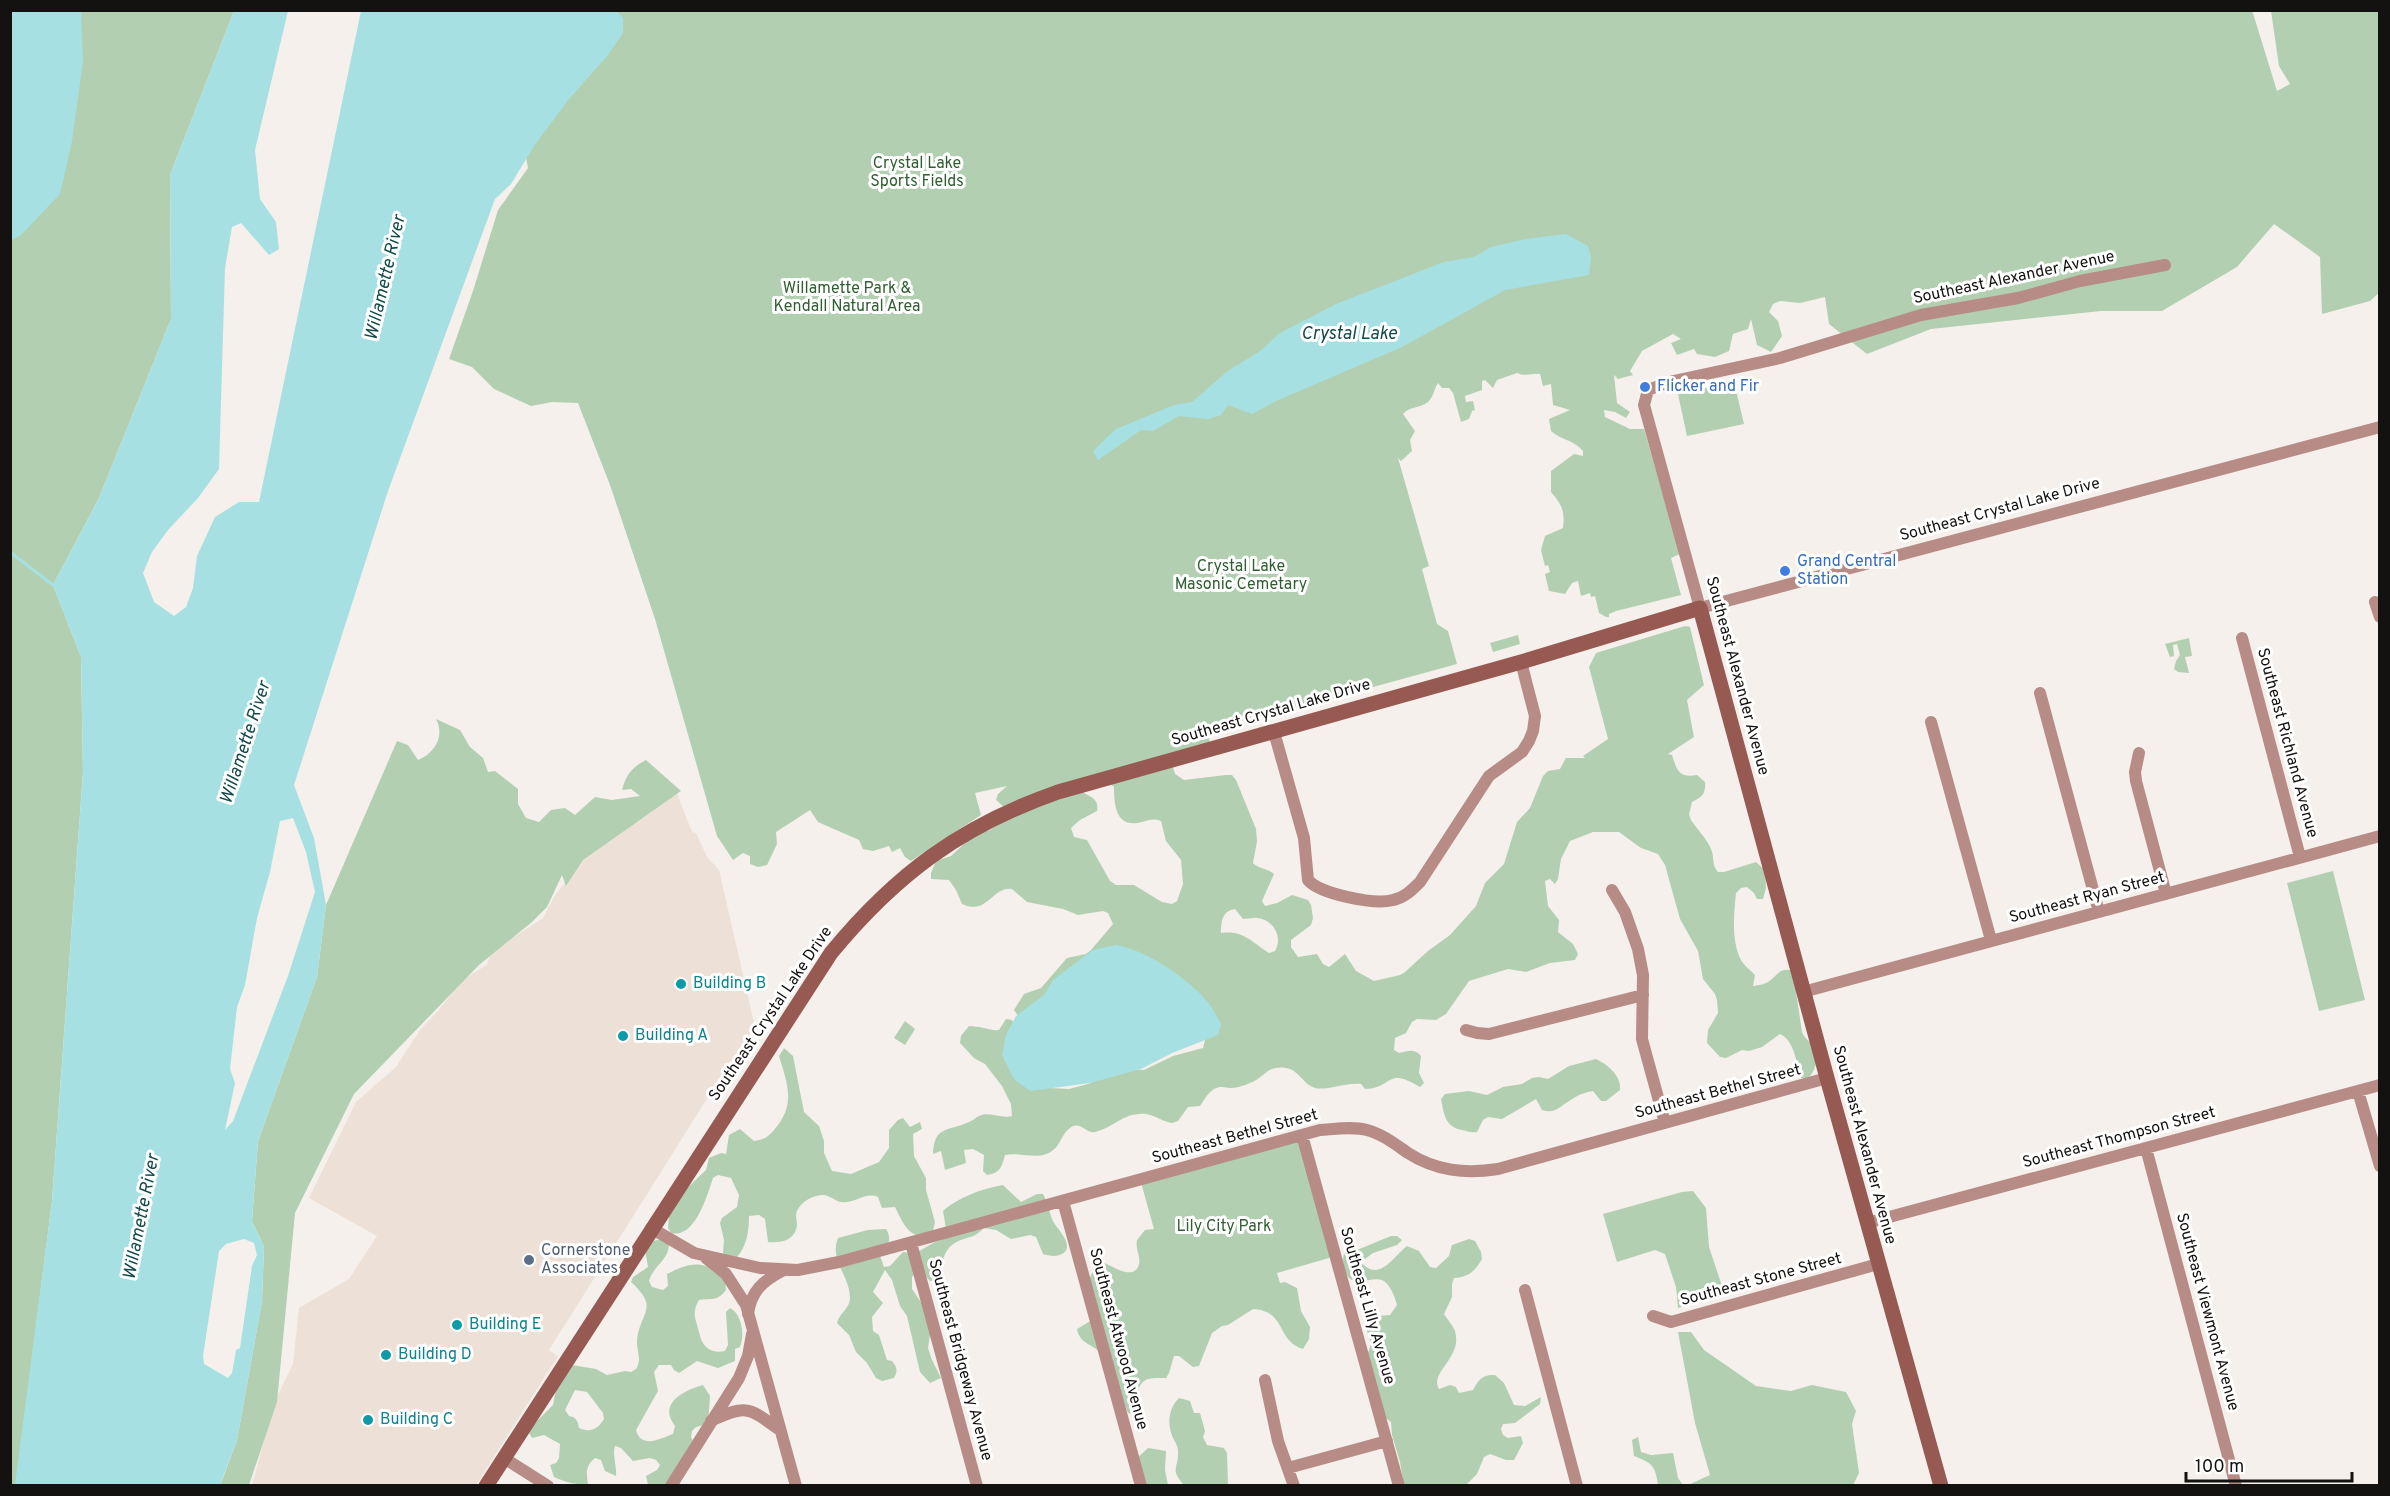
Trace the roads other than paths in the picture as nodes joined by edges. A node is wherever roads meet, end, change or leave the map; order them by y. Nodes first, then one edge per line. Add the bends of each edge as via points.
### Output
1 (2165, 265) dead end
2 (2379, 427) edge
3 (2375, 602) dead end
4 (1700, 608) junction
5 (2379, 617) edge
6 (2242, 638) dead end
7 (1521, 662) junction
8 (2040, 693) dead end
9 (1932, 722) dead end
10 (1274, 732) junction
11 (2139, 753) dead end
12 (2379, 836) edge
13 (2300, 857) junction
14 (1611, 890) dead end
15 (2166, 894) junction
16 (2099, 912) junction
17 (1992, 940) junction
18 (1803, 992) junction
19 (1643, 995) junction
20 (1466, 1029) dead end
21 (1827, 1078) junction
22 (2379, 1085) edge
23 (2358, 1090) junction
24 (1665, 1124) junction
25 (1302, 1135) junction
26 (2146, 1148) junction
27 (2379, 1166) edge
28 (1063, 1201) junction
29 (1867, 1223) junction
30 (651, 1228) junction
31 (911, 1243) junction
32 (694, 1253) junction
33 (1878, 1264) junction
34 (783, 1270) junction
35 (1525, 1290) dead end
36 (748, 1312) junction
37 (1653, 1316) dead end
38 (1265, 1380) dead end
39 (710, 1421) junction
40 (780, 1430) junction
41 (1387, 1441) junction
42 (504, 1458) junction
43 (1288, 1468) junction
44 (486, 1485) edge
45 (548, 1485) edge
46 (671, 1485) edge
47 (796, 1485) edge
48 (977, 1485) edge
49 (1141, 1485) edge
50 (1294, 1485) edge
51 (1399, 1485) edge
52 (1577, 1485) edge
53 (1941, 1485) edge
54 (2236, 1485) edge

1 - 4 street, Southeast Alexander Avenue via 1920,315 1780,358 1648,390 1644,405
2 - 4 street, Southeast Crystal Lake Drive
3 - 5 street
4 - 7 street, Southeast Crystal Lake Drive
4 - 18 street, Southeast Alexander Avenue
6 - 13 street, Southeast Richland Avenue
7 - 10 street, Southeast Crystal Lake Drive
7 - 10 street via 1534,716 1529,741 1522,752 1489,776 1420,882 1393,900 1366,900 1318,889 1308,880 1304,838
8 - 16 street
9 - 17 street
10 - 30 street, Southeast Crystal Lake Drive via 1017,806 978,825 917,866 885,892 831,953
11 - 15 street via 2136,781
12 - 13 street, Southeast Ryan Street
13 - 15 street, Southeast Ryan Street
14 - 19 street via 1625,912 1638,949
15 - 16 street, Southeast Ryan Street
16 - 17 street, Southeast Ryan Street
17 - 18 street, Southeast Ryan Street
18 - 21 street, Southeast Alexander Avenue
19 - 20 street via 1489,1034
19 - 24 street via 1644,1053
21 - 24 street, Southeast Bethel Street
21 - 29 street, Southeast Alexander Avenue
22 - 23 street, Southeast Thompson Street
23 - 26 street, Southeast Thompson Street
23 - 27 street
24 - 25 street, Southeast Bethel Street via 1498,1169 1468,1172 1428,1164 1366,1130 1320,1130
25 - 28 street, Southeast Bethel Street
25 - 41 street, Southeast Lilly Avenue
26 - 29 street, Southeast Thompson Street
26 - 54 street, Southeast Viewmont Avenue
28 - 31 street, Southeast Bethel Street
28 - 49 street, Southeast Atwood Avenue
29 - 33 street, Southeast Alexander Avenue
30 - 32 street, Southeast Bethel Street
30 - 42 street, Southeast Crystal Lake Drive
31 - 34 street, Southeast Bethel Street via 839,1262
31 - 48 street, Southeast Bridgeway Avenue
32 - 34 street, Southeast Bethel Street
32 - 36 street via 726,1274
33 - 37 street, Southeast Stone Street via 1671,1322
33 - 53 street, Southeast Alexander Avenue
34 - 36 street via 762,1282
35 - 52 street
36 - 39 street via 752,1332 747,1362
36 - 40 street
38 - 43 street
39 - 40 street via 743,1409 763,1415
39 - 46 street
40 - 47 street
41 - 43 street
41 - 51 street, Southeast Lilly Avenue
42 - 44 street, Southeast Crystal Lake Drive
42 - 45 street
43 - 50 street

